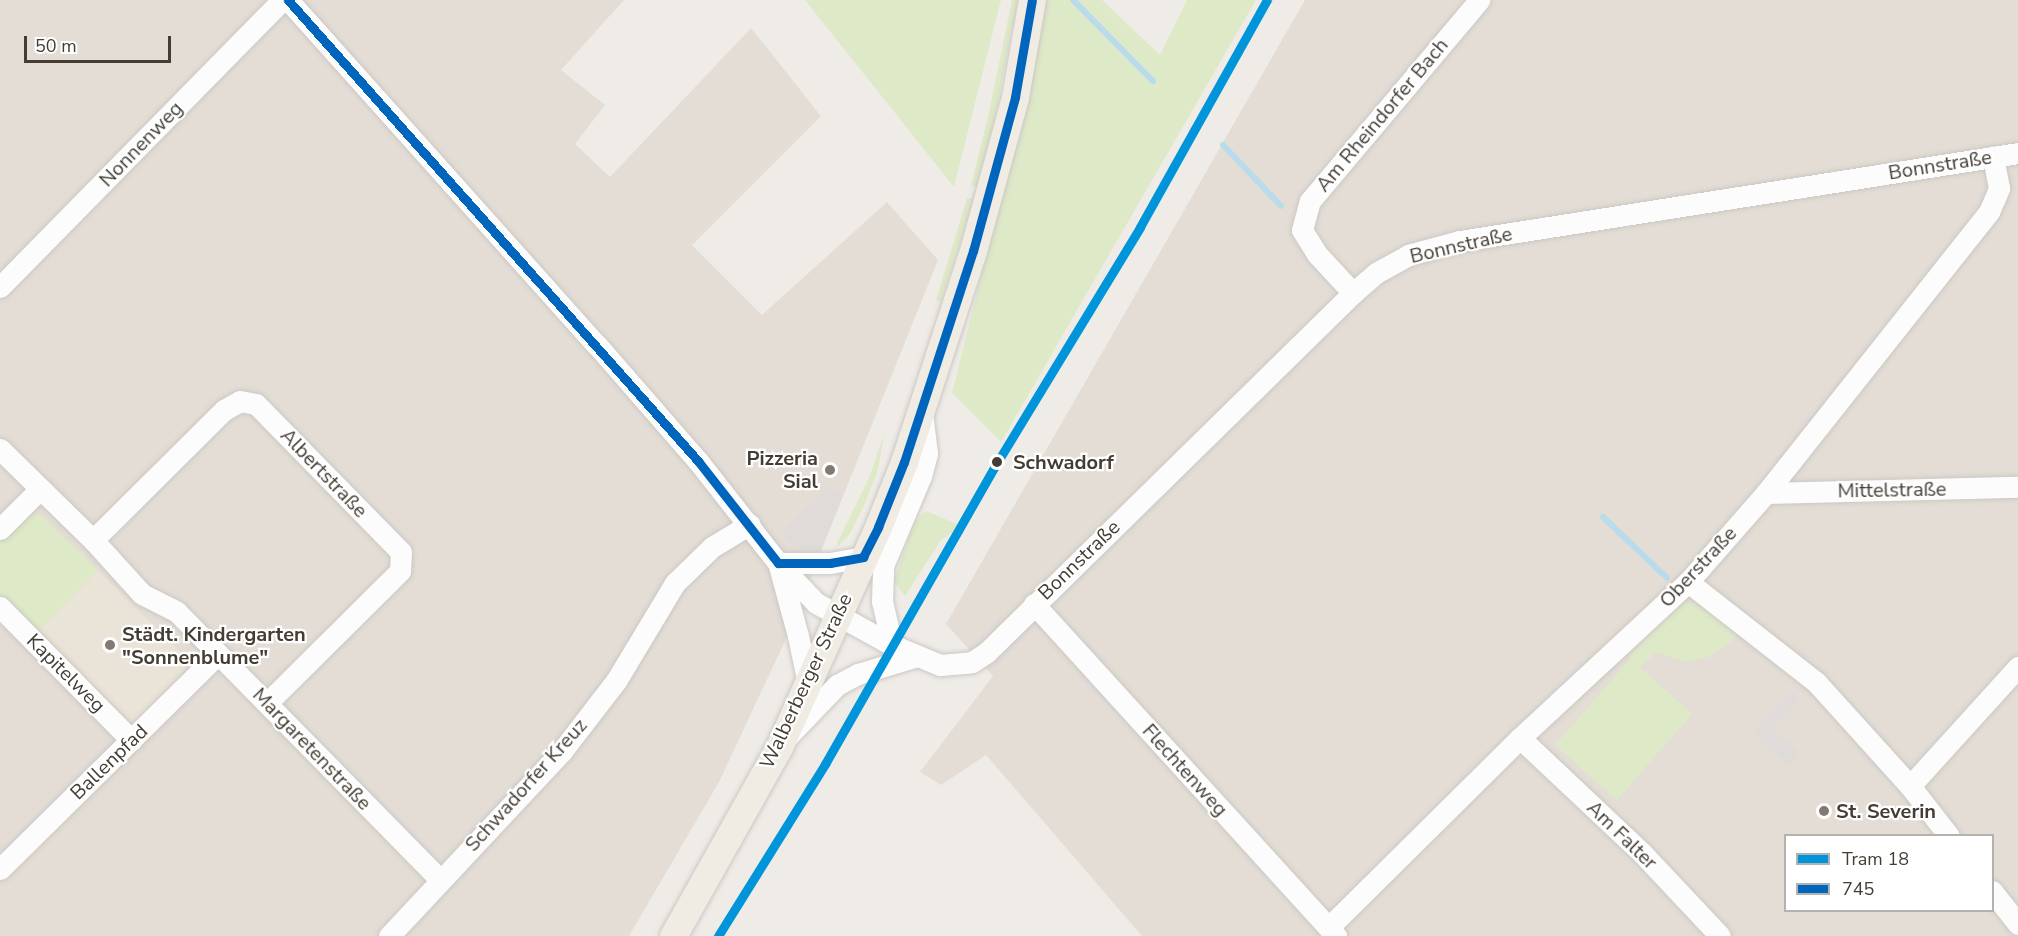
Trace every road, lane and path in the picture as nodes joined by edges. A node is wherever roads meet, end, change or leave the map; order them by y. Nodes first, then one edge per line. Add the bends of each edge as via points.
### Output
1 (282, 0) edge
2 (288, 0) edge
3 (1032, 0) edge
4 (1479, 0) edge
5 (2018, 153) edge
6 (1993, 157) junction
7 (0, 287) edge
8 (1353, 292) junction
9 (922, 410) junction
10 (0, 449) edge
11 (2018, 487) edge
12 (40, 489) junction
13 (1766, 493) junction
14 (750, 524) junction
15 (0, 529) edge
16 (93, 540) junction
17 (863, 557) junction
18 (778, 563) junction
19 (1688, 582) junction
20 (1034, 604) junction
21 (0, 607) edge
22 (837, 616) junction
23 (892, 645) junction
24 (218, 654) junction
25 (917, 656) junction
26 (2018, 668) edge
27 (808, 683) junction
28 (268, 702) junction
29 (1520, 738) junction
30 (131, 740) junction
31 (780, 745) junction
32 (1910, 786) junction
33 (1947, 834) edge
34 (0, 869) edge
35 (439, 879) junction
36 (1994, 894) edge
37 (2018, 924) edge
38 (1332, 932) edge
39 (389, 936) edge
40 (673, 936) edge
41 (1720, 936) edge

1 - 7 street, Nonnenweg
2 - 14 street via 597,345
3 - 9 main road, Walberberger Straße via 1015,97 973,251
4 - 8 street, Am Rheindorfer Bach via 1310,201 1302,230 1317,254
5 - 6 street, Bonnstraße
6 - 8 street, Bonnstraße via 1460,241 1408,255
6 - 13 street, Oberstraße via 1999,188 1989,212
8 - 20 street, Bonnstraße
9 - 17 main road, Walberberger Straße via 883,516
9 - 23 street via 927,453 883,566 882,601
10 - 12 street, Margaretenstraße
11 - 13 street, Mittelstraße
12 - 15 street
12 - 16 street, Margaretenstraße
13 - 19 street, Oberstraße
14 - 18 street
14 - 35 street, Schwadorfer Kreuz via 712,548 675,583 616,681 562,751
16 - 24 street, Margaretenstraße via 142,594 177,612
16 - 28 street, Albertstraße via 224,410 240,401 256,404 402,552 400,571
17 - 18 street via 830,563
17 - 22 main road, Walberberger Straße
18 - 22 street, Bonnstraße via 816,603
18 - 27 street
19 - 29 street, Oberstraße
19 - 32 street via 1816,682
20 - 25 street, Bonnstraße via 972,662 940,665
20 - 38 street, Flechtenweg
21 - 30 street, Kapitelweg
22 - 23 street, Bonnstraße
22 - 27 main road, Walberberger Straße
23 - 25 street, Bonnstraße
24 - 28 street, Margaretenstraße
24 - 30 street, Ballenpfad
25 - 31 street via 858,674 837,685
26 - 32 street
27 - 31 main road, Walberberger Straße
28 - 35 street, Margaretenstraße
29 - 38 street, Oberstraße
29 - 41 street, Am Falter via 1643,854
30 - 34 street, Ballenpfad
31 - 40 main road, Walberberger Straße
32 - 33 street
35 - 39 street, Schwadorfer Kreuz
36 - 37 street

